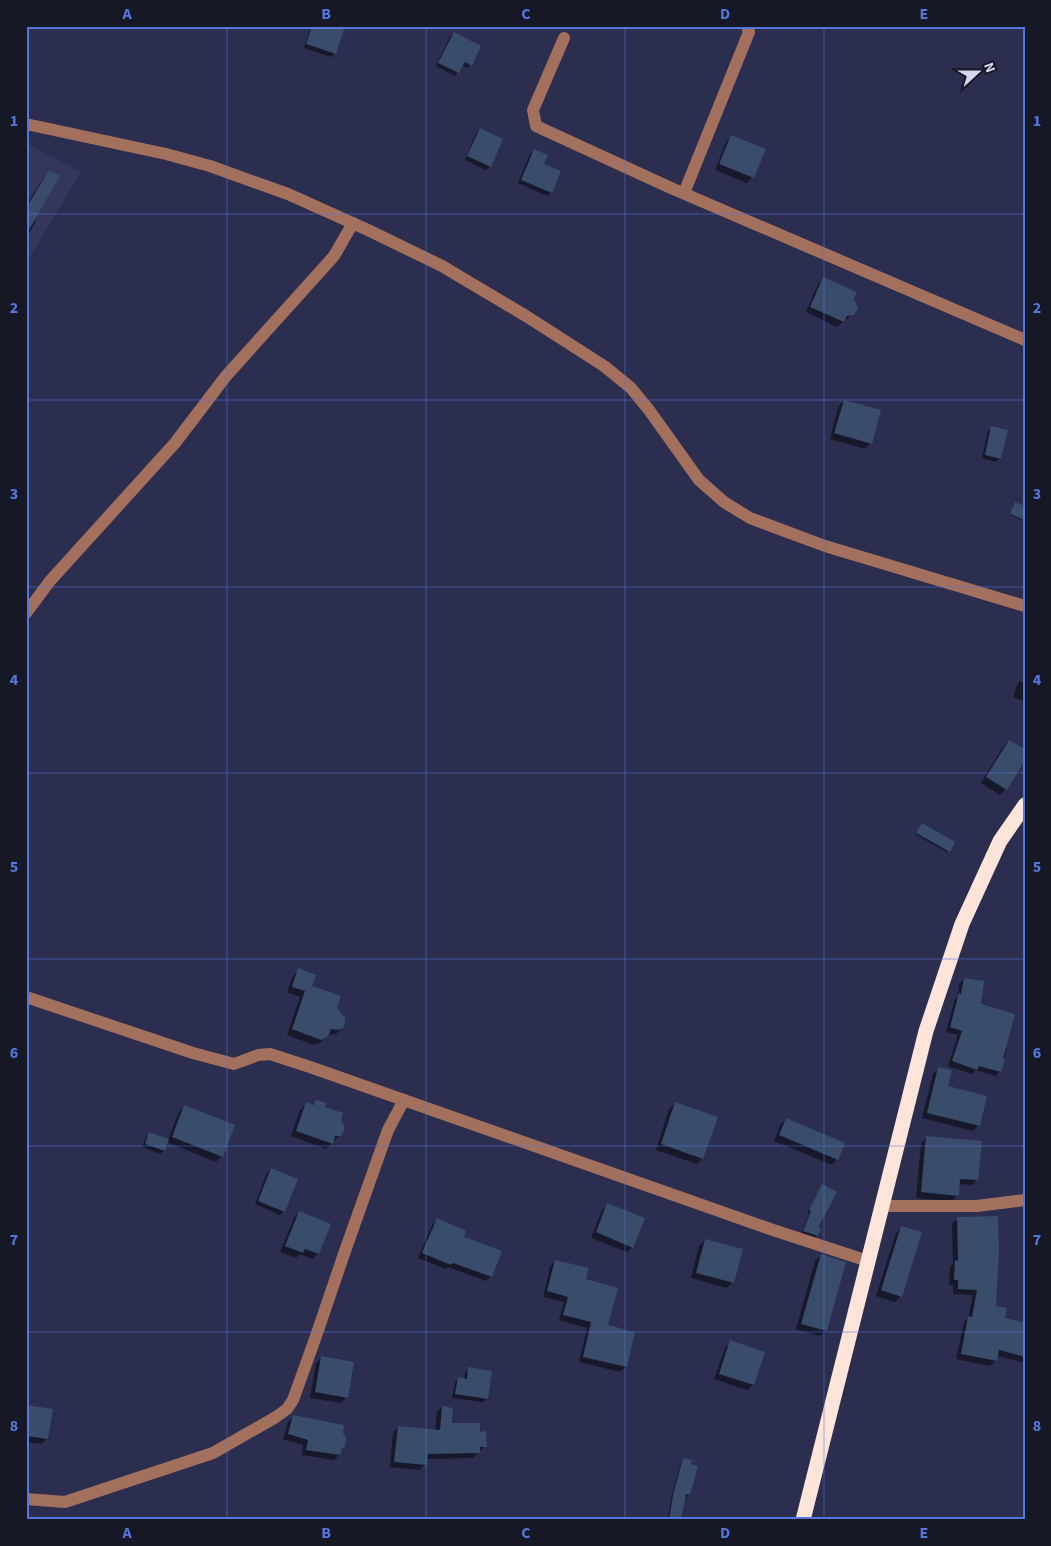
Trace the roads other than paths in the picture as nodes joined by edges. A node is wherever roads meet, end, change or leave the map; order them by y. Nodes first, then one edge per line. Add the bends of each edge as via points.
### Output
1 (746, 26) edge
2 (564, 38) dead end
3 (26, 124) edge
4 (684, 194) junction
5 (353, 223) junction
6 (1025, 340) edge
7 (1025, 606) edge
8 (26, 613) edge
9 (1025, 805) edge
10 (26, 997) edge
11 (404, 1100) junction
12 (1025, 1200) edge
13 (882, 1206) junction
14 (868, 1261) junction
15 (26, 1499) edge
16 (803, 1520) edge

1 - 4 street via 749,32
2 - 4 street via 533,110 536,126
3 - 5 street via 210,166 288,194
4 - 6 street
5 - 7 street via 442,266 604,366 631,388 699,480 724,502 750,518 825,546
5 - 8 street via 334,256 226,376 175,443 50,581
9 - 13 highway via 1000,841 962,924 926,1031
10 - 11 street via 234,1064 270,1054
11 - 14 street
11 - 15 street via 388,1130 315,1340 287,1409 213,1452 65,1502
12 - 13 street via 977,1206
13 - 14 highway
14 - 16 highway

